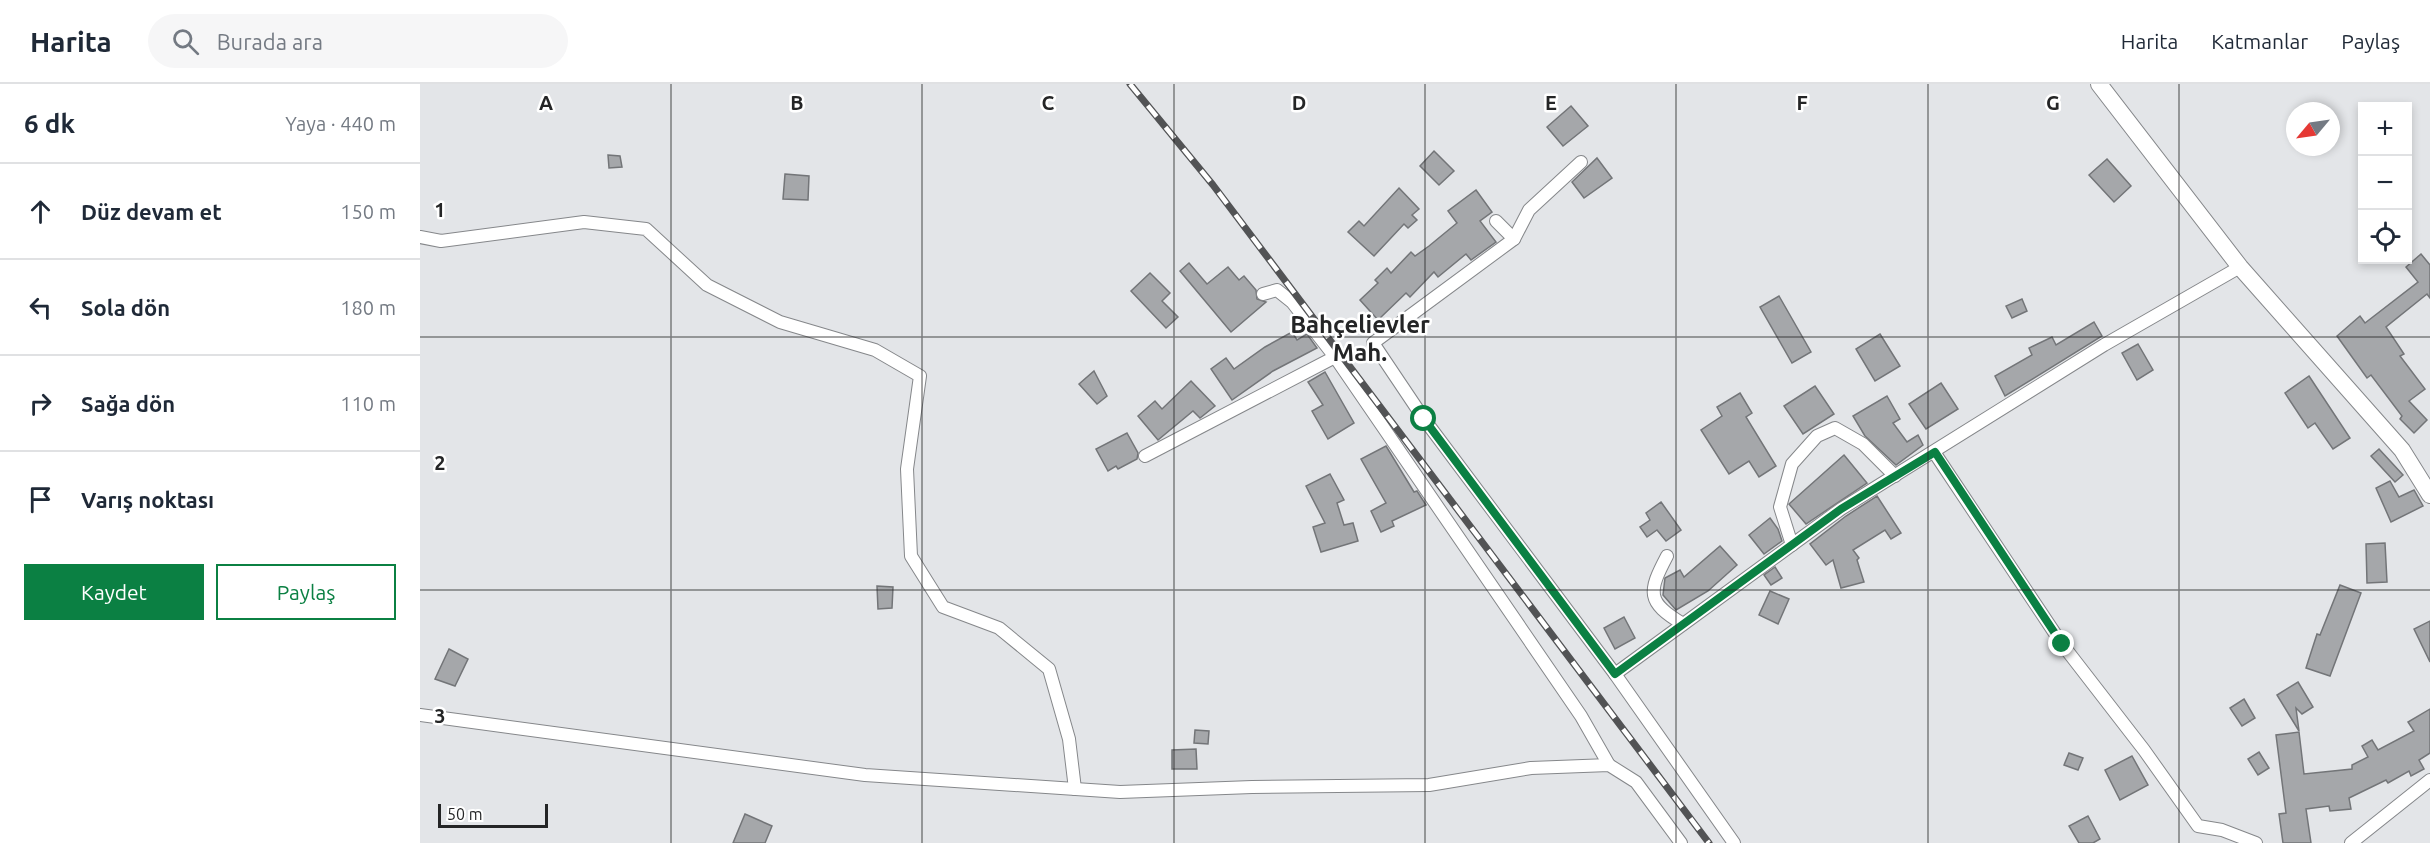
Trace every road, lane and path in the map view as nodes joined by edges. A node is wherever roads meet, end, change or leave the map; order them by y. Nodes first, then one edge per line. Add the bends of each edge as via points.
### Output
1 (2099, 84) edge
2 (1581, 162) dead end
3 (1496, 221) dead end
4 (420, 237) edge
5 (1514, 239) junction
6 (2240, 267) junction
7 (1263, 294) dead end
8 (1335, 357) junction
9 (1935, 452) junction
10 (1145, 456) dead end
11 (1895, 476) junction
12 (2430, 495) edge
13 (1792, 545) junction
14 (1667, 556) dead end
15 (1683, 624) junction
16 (1615, 674) junction
17 (420, 715) edge
18 (1609, 765) junction
19 (2430, 780) edge
20 (1075, 789) junction
21 (1682, 843) edge
22 (1734, 843) edge
23 (2256, 843) edge
24 (2351, 843) edge

1 - 6 street
2 - 5 street via 1529,210
3 - 5 street
4 - 20 street via 441,241 584,222 646,229 707,285 780,322 875,350 920,376 907,469 911,556 943,607 999,628 1049,669 1069,739
5 - 16 street via 1373,343 1424,419
6 - 9 street via 2104,345
6 - 12 street via 2402,450
7 - 8 street via 1277,290 1292,302
8 - 10 street
8 - 18 street via 1581,716
9 - 11 street
9 - 23 street via 2062,644 2198,826
11 - 13 street
11 - 13 street via 1863,444 1835,428 1816,436 1792,464 1780,507
13 - 15 street
14 - 15 street via 1654,581 1653,595 1662,612
15 - 16 street
16 - 22 street
17 - 20 street via 865,775
18 - 20 street via 1531,768 1429,785 1120,792
18 - 21 street via 1636,782
19 - 24 street

